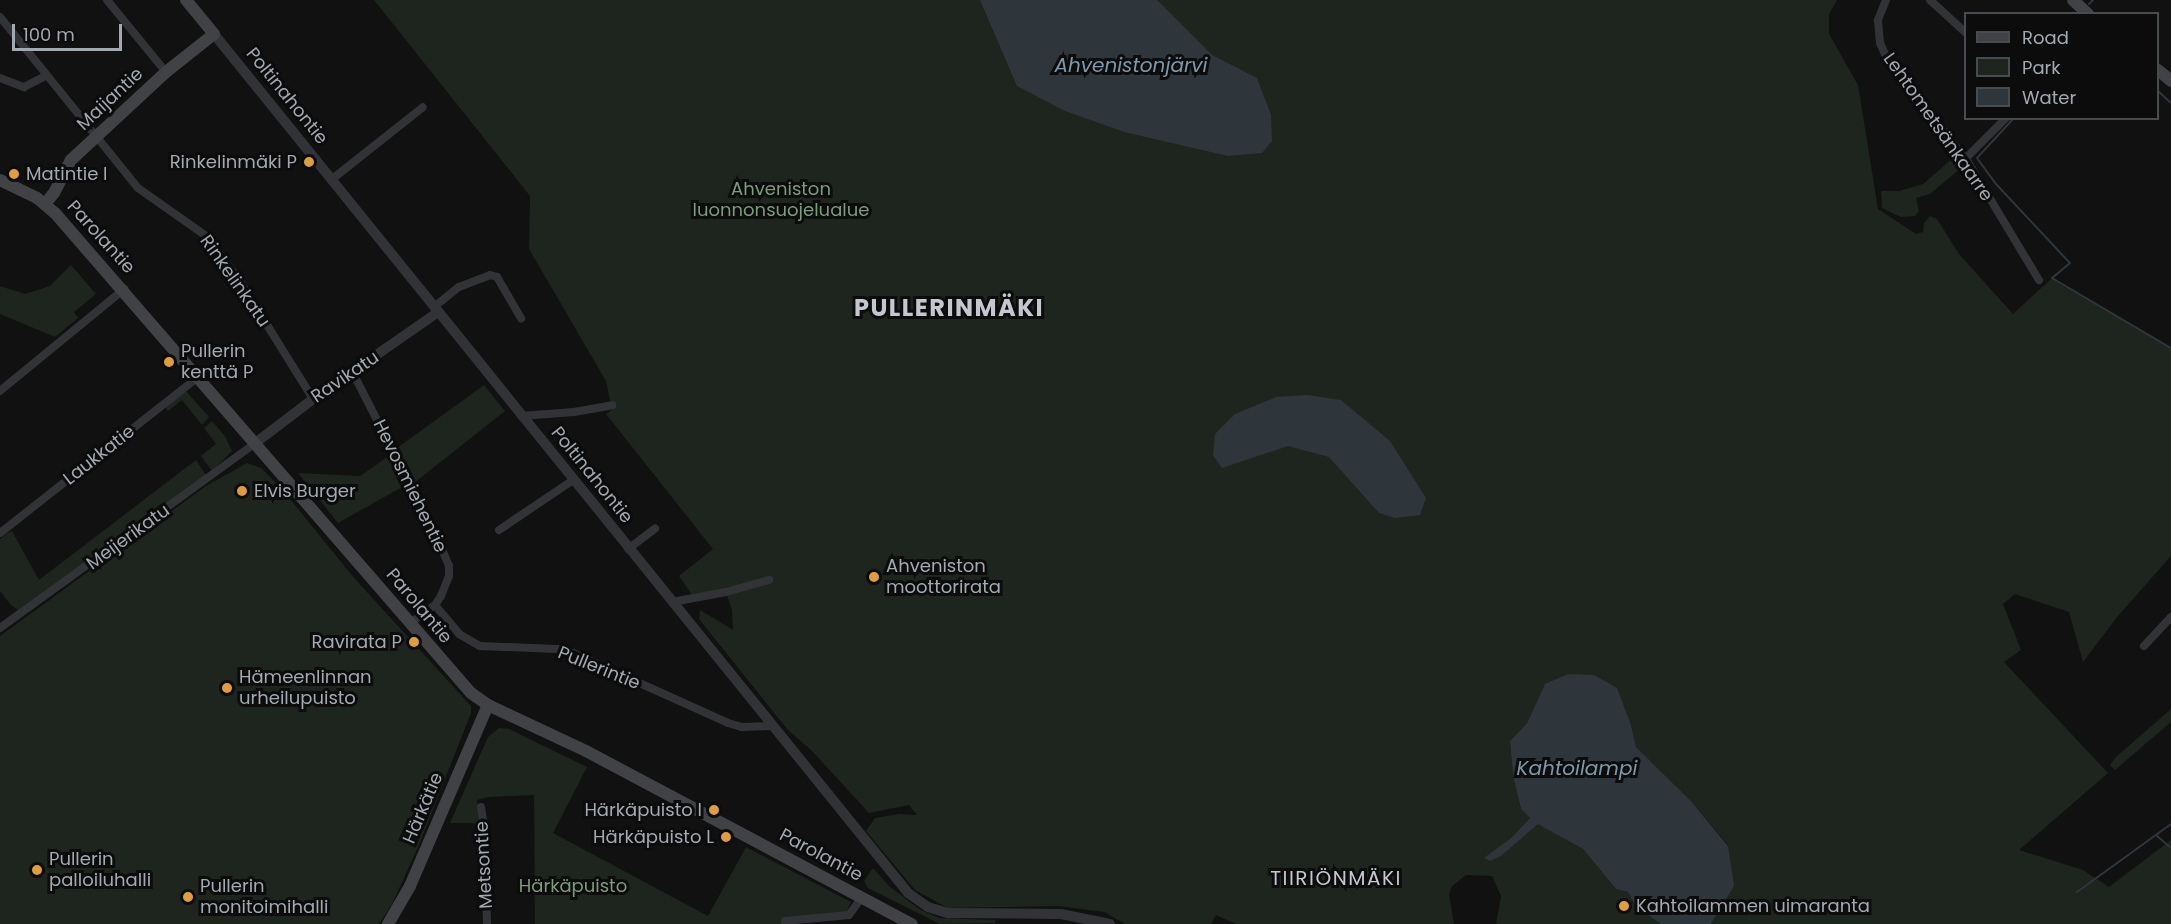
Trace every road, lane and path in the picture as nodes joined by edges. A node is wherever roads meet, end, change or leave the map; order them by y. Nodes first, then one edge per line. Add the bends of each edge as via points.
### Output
1 (107, 0) edge
2 (186, 0) edge
3 (1886, 0) edge
4 (1930, 0) edge
5 (2073, 0) edge
6 (2086, 12) edge
7 (0, 17) edge
8 (1964, 32) edge
9 (214, 34) junction
10 (166, 72) junction
11 (2159, 72) edge
12 (46, 76) junction
13 (0, 78) edge
14 (2171, 81) edge
15 (423, 107) dead end
16 (2004, 120) edge
17 (95, 137) junction
18 (1965, 159) junction
19 (0, 180) edge
20 (331, 180) junction
21 (45, 204) junction
22 (2038, 280) dead end
23 (124, 289) junction
24 (436, 310) junction
25 (521, 318) dead end
26 (353, 372) junction
27 (198, 377) junction
28 (0, 391) edge
29 (313, 399) junction
30 (612, 405) dead end
31 (521, 416) junction
32 (254, 444) junction
33 (573, 480) junction
34 (1, 529) edge
35 (655, 529) dead end
36 (499, 530) dead end
37 (628, 549) junction
38 (769, 580) dead end
39 (672, 602) junction
40 (435, 605) junction
41 (2171, 617) edge
42 (410, 623) junction
43 (0, 628) edge
44 (2144, 646) dead end
45 (488, 705) junction
46 (772, 726) junction
47 (481, 807) dead end
48 (862, 897) junction
49 (785, 921) dead end
50 (392, 923) edge
51 (487, 924) edge
52 (912, 924) edge
53 (1110, 924) edge

1 - 10 street
2 - 9 main road, Poltinahontie
3 - 18 street, Lehtometsänkaarre via 1878,20 1885,54
4 - 8 street
5 - 6 main road
7 - 12 street, Rinkelinkatu
9 - 10 main road, Maijantie
9 - 20 street, Poltinahontie
10 - 17 main road, Maijantie
11 - 14 main road
12 - 13 street via 24,87
12 - 17 street, Rinkelinkatu
15 - 20 street
16 - 18 street
17 - 21 main road, Maijantie via 71,160
17 - 29 street, Rinkelinkatu via 138,188 206,236 238,278
18 - 22 street, Lehtometsänkaarre
19 - 21 main road, Parolantie
20 - 24 street, Poltinahontie
21 - 23 main road, Parolantie
23 - 27 main road, Parolantie
23 - 28 street
24 - 25 street via 459,287 490,275 497,277
24 - 26 street, Ravikatu
24 - 31 street, Poltinahontie
26 - 29 street, Ravikatu
26 - 40 street, Hevosmiehentie via 448,566 447,585
27 - 32 main road, Parolantie
27 - 34 street, Laukkatie
29 - 32 street, Ravikatu
30 - 31 street
31 - 33 street, Poltinahontie
32 - 42 main road, Parolantie
32 - 43 street, Meijerikatu
33 - 36 street
33 - 37 street, Poltinahontie
35 - 37 street
37 - 39 street, Poltinahontie
38 - 39 street
39 - 46 street, Poltinahontie
40 - 42 street, Hevosmiehentie
40 - 46 street, Pullerintie via 459,634 480,646 573,653 728,723 742,727
41 - 44 street
42 - 45 main road, Parolantie via 471,693
45 - 48 main road, Parolantie via 586,751
45 - 50 main road, Härkätie
46 - 53 street, Poltinahontie via 913,897 939,912 1061,914
47 - 51 street, Metsontie
48 - 49 street via 849,915
48 - 52 main road, Parolantie

